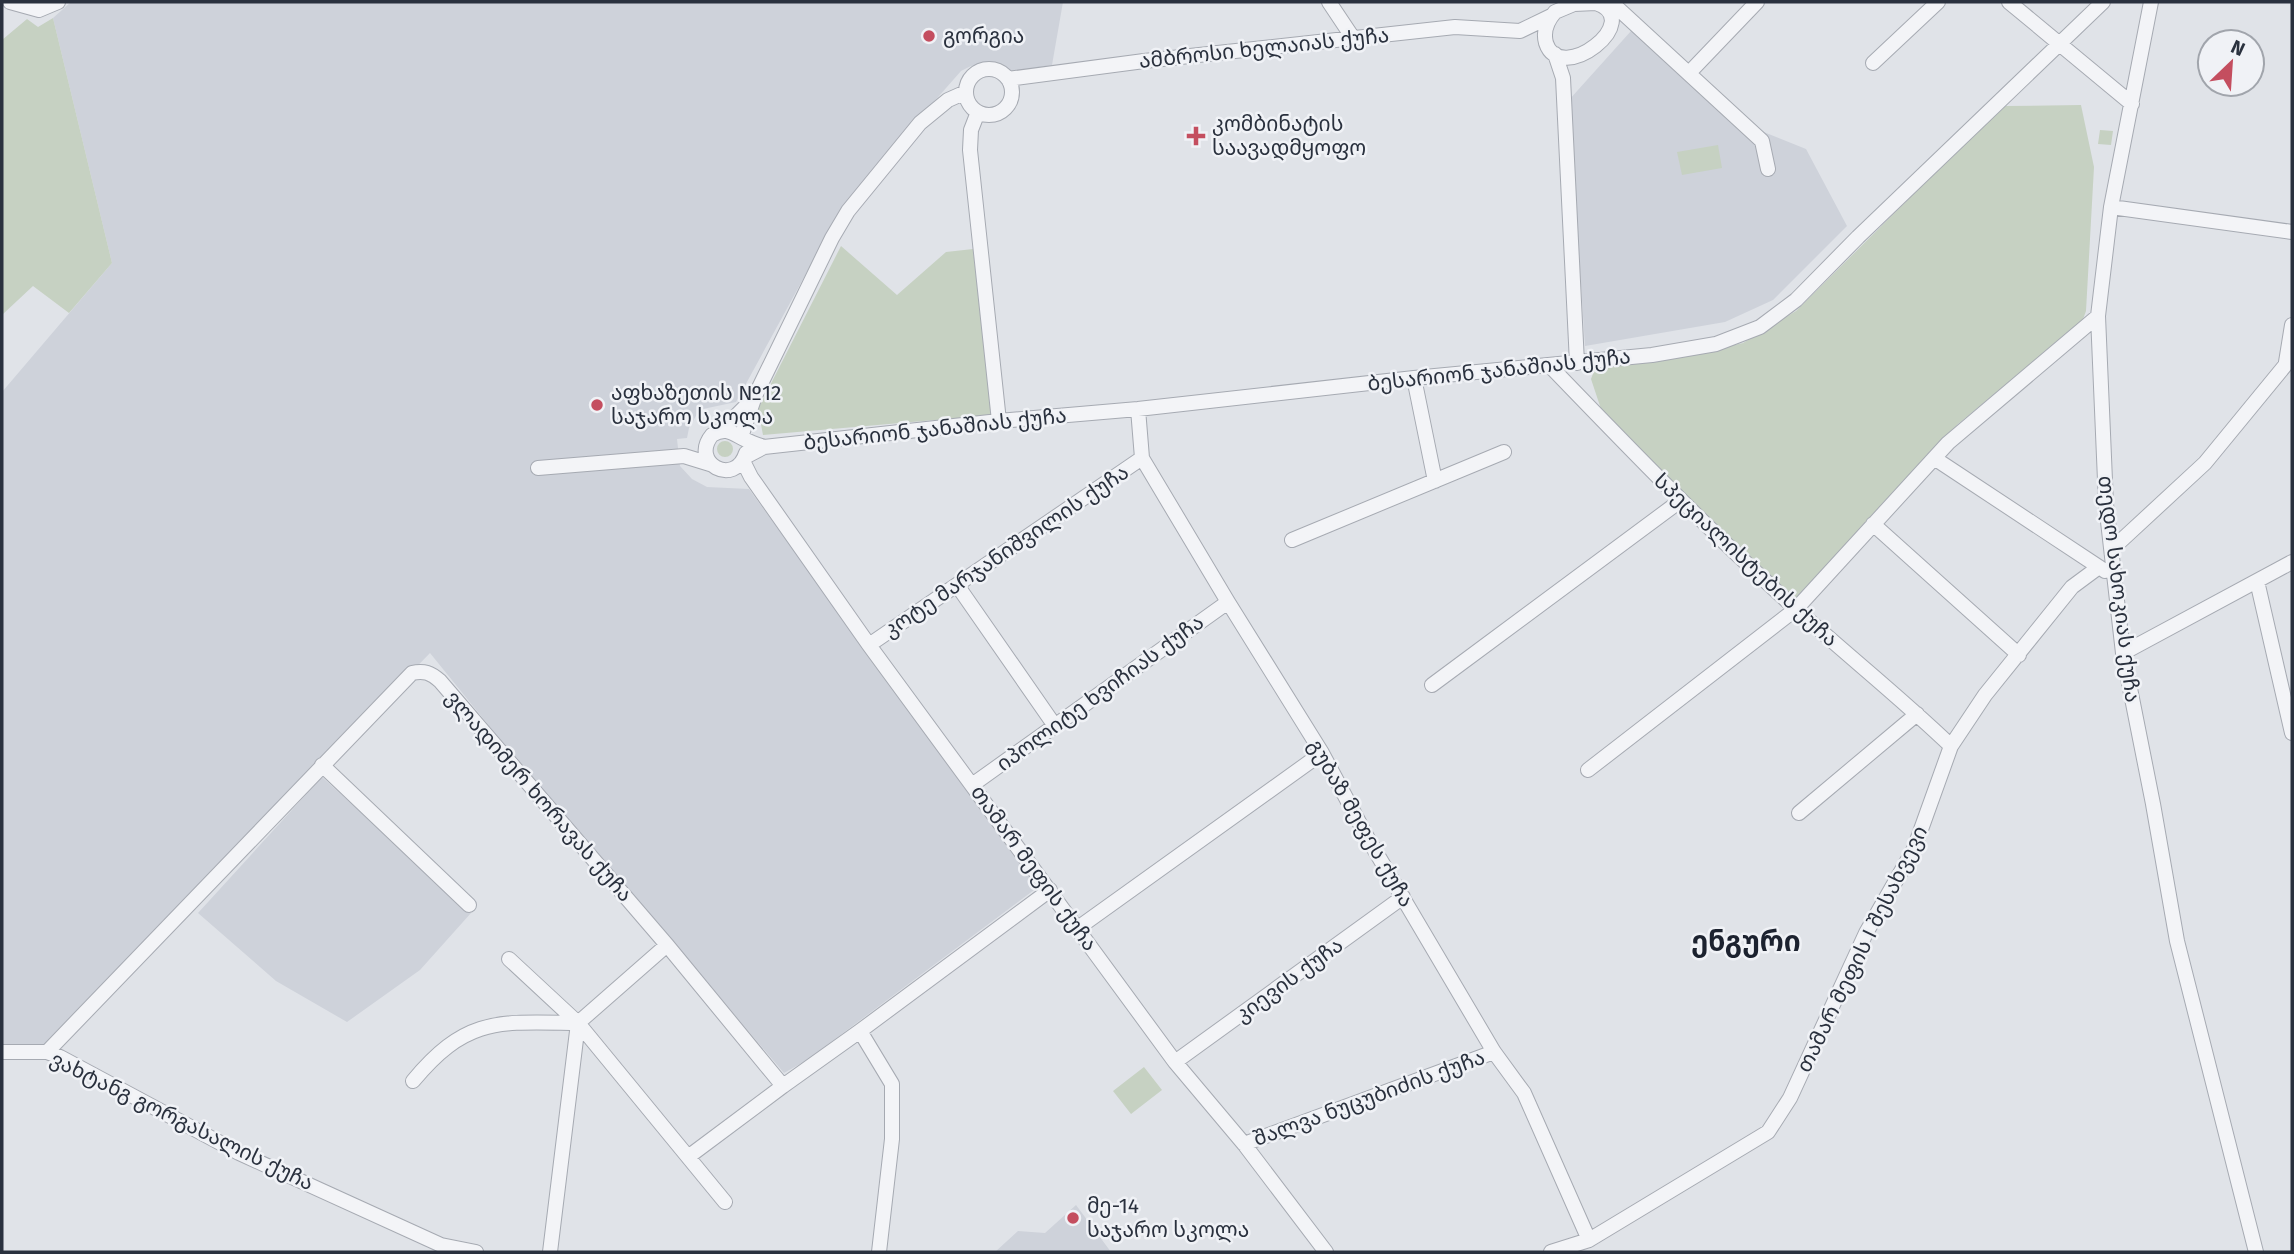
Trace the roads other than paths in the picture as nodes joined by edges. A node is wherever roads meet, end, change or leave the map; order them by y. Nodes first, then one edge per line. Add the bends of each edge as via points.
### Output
1 (10, 2) edge
2 (58, 2) edge
3 (1329, 2) edge
4 (1758, 2) edge
5 (1938, 2) edge
6 (2009, 2) edge
7 (2103, 2) edge
8 (2151, 2) edge
9 (1611, 3) edge
10 (1551, 16) junction
11 (1520, 32) junction
12 (1353, 38) junction
13 (2058, 44) junction
14 (1554, 54) junction
15 (1579, 56) junction
16 (1873, 64) dead end
17 (1689, 74) junction
18 (1563, 78) junction
19 (1008, 79) junction
20 (966, 92) junction
21 (2132, 104) junction
22 (978, 112) junction
23 (1768, 169) dead end
24 (2111, 206) junction
25 (2292, 232) edge
26 (2098, 316) junction
27 (2292, 325) edge
28 (2289, 359) edge
29 (1577, 363) junction
30 (1549, 365) junction
31 (1414, 378) junction
32 (755, 396) junction
33 (1138, 409) junction
34 (999, 421) junction
35 (722, 430) junction
36 (742, 438) junction
37 (708, 439) junction
38 (764, 447) junction
39 (1504, 452) dead end
40 (684, 456) junction
41 (1142, 458) junction
42 (1934, 458) junction
43 (744, 459) junction
44 (710, 464) junction
45 (538, 468) dead end
46 (725, 470) junction
47 (751, 477) junction
48 (1435, 481) junction
49 (1680, 501) junction
50 (1873, 524) junction
51 (1292, 540) dead end
52 (2112, 549) junction
53 (2292, 562) edge
54 (2099, 567) junction
55 (2114, 577) junction
56 (2257, 582) junction
57 (957, 584) junction
58 (1228, 602) junction
59 (1796, 609) junction
60 (869, 645) junction
61 (2123, 653) junction
62 (2019, 655) junction
63 (1432, 685) dead end
64 (1917, 714) junction
65 (1055, 726) junction
66 (2292, 733) edge
67 (1951, 746) junction
68 (1322, 753) junction
69 (322, 765) junction
70 (1588, 770) dead end
71 (972, 785) junction
72 (1799, 813) dead end
73 (1050, 890) junction
74 (1403, 897) junction
75 (469, 905) dead end
76 (1078, 928) junction
77 (667, 945) junction
78 (509, 959) dead end
79 (578, 1023) junction
80 (860, 1031) junction
81 (2, 1052) edge
82 (47, 1052) junction
83 (1494, 1052) junction
84 (1175, 1062) junction
85 (413, 1081) dead end
86 (783, 1086) junction
87 (1244, 1144) junction
88 (688, 1157) junction
89 (725, 1202) dead end
90 (1589, 1240) junction
91 (440, 1249) edge
92 (476, 1252) edge
93 (550, 1252) edge
94 (879, 1252) edge
95 (1326, 1252) edge
96 (1551, 1252) edge
97 (2256, 1252) edge

1 - 2 street via 39,10
3 - 12 street
4 - 17 street
5 - 16 street
6 - 13 street
7 - 13 street, ბესარიონ ჯანაშიას ქუჩა
8 - 21 street, თედო სახოკიას ქუჩა
9 - 10 street via 1574,4
9 - 15 street via 1611,27
9 - 17 street
10 - 11 street
10 - 14 street via 1545,38
11 - 12 street, ამბროსი ხელაიას ქუჩა via 1455,27
11 - 14 street
12 - 19 street, ამბროსი ხელაიას ქუჩა
13 - 21 street
13 - 29 street, ბესარიონ ჯანაშიას ქუჩა via 1796,300 1760,327 1716,344
14 - 15 street
14 - 18 street
15 - 18 street
17 - 23 street via 1762,141
18 - 29 street
19 - 20 street via 995,70 980,71
19 - 22 street via 1012,93 1006,107 993,114
20 - 22 street
20 - 32 street via 920,123 848,211
21 - 24 street, თედო სახოკიას ქუჩა
22 - 34 street via 970,150
24 - 25 street
24 - 26 street, თედო სახოკიას ქუჩა
26 - 42 street
26 - 52 street, თედო სახოკიას ქუჩა
27 - 28 street
28 - 52 street via 2204,463
29 - 30 street, ბესარიონ ჯანაშიას ქუჩა
30 - 31 street, ბესარიონ ჯანაშიას ქუჩა
30 - 49 street, სპეციალისტების ქუჩა
31 - 33 street, ბესარიონ ჯანაშიას ქუჩა
31 - 48 street
32 - 35 street
32 - 36 street
33 - 34 street, ბესარიონ ჯანაშიას ქუჩა
33 - 41 street, გუბაზ მეფეს ქუჩა
34 - 38 street, ბესარიონ ჯანაშიას ქუჩა
35 - 36 street
35 - 37 street
36 - 38 street
36 - 43 street
37 - 40 street
37 - 44 street via 705,452
38 - 43 street
39 - 48 street
40 - 44 street
40 - 45 street
41 - 57 street, კოტე მარჯანიშვილის ქუჩა
41 - 58 street, გუბაზ მეფეს ქუჩა
42 - 50 street
42 - 54 street
43 - 46 street
43 - 47 street, თამარ მეფის ქუჩა
44 - 46 street
46 - 47 street
47 - 60 street, თამარ მეფის ქუჩა
48 - 51 street
49 - 59 street, სპეციალისტების ქუჩა
49 - 63 street
50 - 59 street
50 - 62 street
52 - 55 street, თედო სახოკიას ქუჩა
53 - 56 street
54 - 55 street
54 - 62 street, თამარ მეფის I შესახვევი via 2073,587
55 - 61 street, თედო სახოკიას ქუჩა
56 - 61 street
56 - 66 street
57 - 60 street, კოტე მარჯანიშვილის ქუჩა
57 - 65 street
58 - 65 street, იპოლიტე ხვიჩიას ქუჩა
58 - 68 street, გუბაზ მეფეს ქუჩა
59 - 64 street, სპეციალისტების ქუჩა
59 - 70 street
60 - 71 street, თამარ მეფის ქუჩა
61 - 97 street, თედო სახოკიას ქუჩა via 2177,941
62 - 67 street, თამარ მეფის I შესახვევი
64 - 67 street, სპეციალისტების ქუჩა
64 - 72 street
65 - 71 street, იპოლიტე ხვიჩიას ქუჩა
67 - 90 street, თამარ მეფის I შესახვევი via 1914,849 1866,933 1790,1098 1768,1132
68 - 74 street, გუბაზ მეფეს ქუჩა
68 - 76 street
69 - 75 street
69 - 77 street, ვლადიმერ ხორავას ქუჩა via 412,673 429,673
69 - 82 street, ვლადიმერ ხორავას ქუჩა
71 - 73 street, თამარ მეფის ქუჩა
73 - 76 street, თამარ მეფის ქუჩა
73 - 80 street
74 - 83 street, გუბაზ მეფეს ქუჩა
74 - 84 street, კიევის ქუჩა
76 - 84 street, თამარ მეფის ქუჩა
77 - 79 street
77 - 86 street, ვლადიმერ ხორავას ქუჩა
78 - 79 street
79 - 85 street via 507,1023 470,1031 430,1060
79 - 88 street
79 - 93 street
80 - 86 street
80 - 94 street via 892,1084 892,1139
81 - 82 street, ვახტანგ გორგასალის ქუჩა
82 - 91 street, ვახტანგ გორგასალის ქუჩა via 239,1153
83 - 87 street, შალვა ნუცუბიძის ქუჩა
83 - 90 street, გუბაზ მეფეს ქუჩა via 1524,1093
84 - 87 street, თამარ მეფის ქუჩა
86 - 88 street
87 - 95 street, თამარ მეფის ქუჩა
88 - 89 street
90 - 96 street, თამარ მეფის I შესახვევი
91 - 92 street, ვახტანგ გორგასალის ქუჩა

